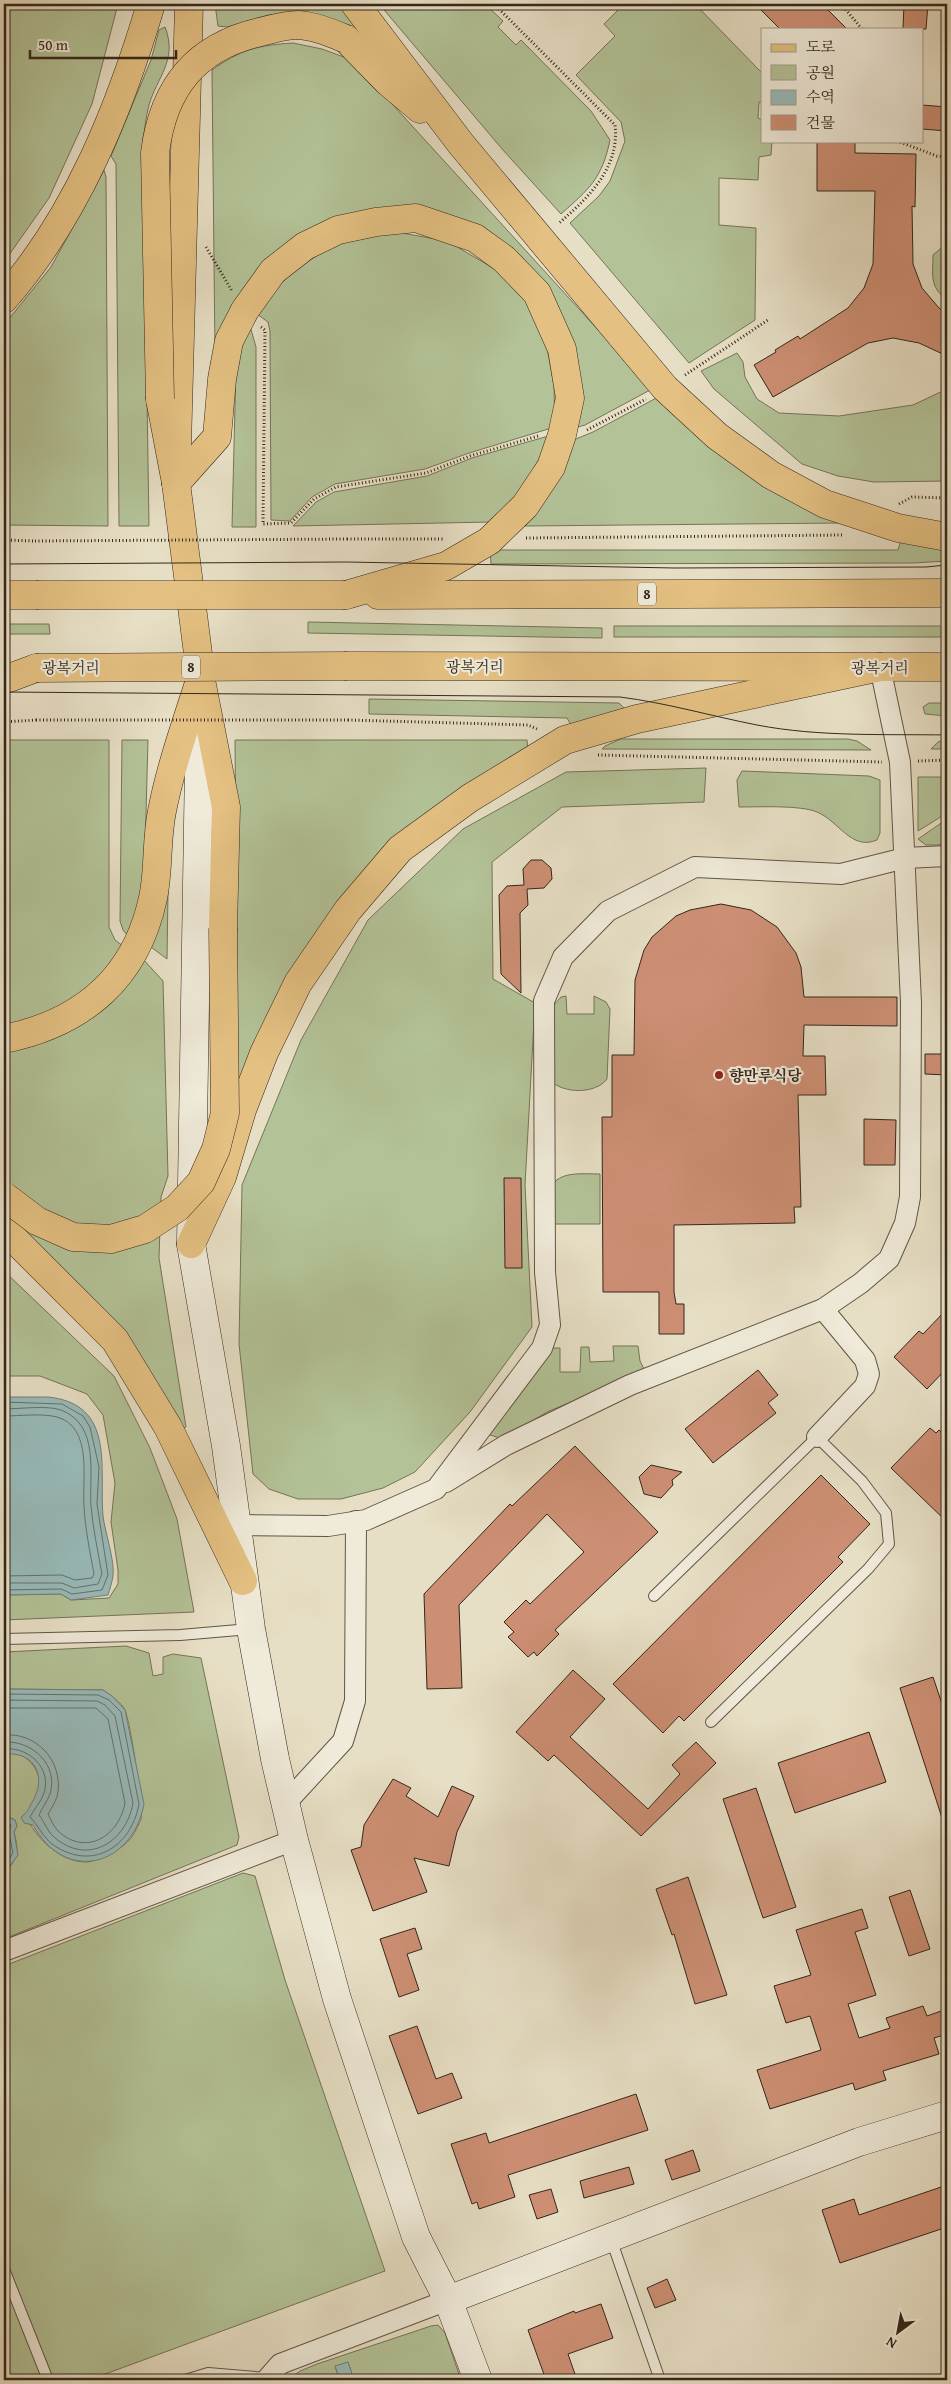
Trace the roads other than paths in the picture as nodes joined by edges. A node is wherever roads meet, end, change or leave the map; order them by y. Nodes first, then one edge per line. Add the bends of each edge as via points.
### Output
1 (151, 4) edge
2 (189, 4) edge
3 (355, 4) edge
4 (461, 144) junction
5 (4, 299) edge
6 (176, 483) junction
7 (947, 537) edge
8 (947, 593) edge
9 (4, 595) edge
10 (346, 595) junction
11 (880, 667) junction
12 (947, 667) edge
13 (4, 668) edge
14 (36, 668) junction
15 (201, 676) junction
16 (4, 680) edge
17 (947, 856) edge
18 (905, 858) junction
19 (4, 1039) edge
20 (4, 1196) edge
21 (4, 1229) edge
22 (191, 1244) junction
23 (823, 1309) junction
24 (817, 1437) junction
25 (436, 1489) junction
26 (356, 1522) junction
27 (237, 1525) junction
28 (243, 1581) junction
29 (654, 1596) dead end
30 (251, 1629) junction
31 (4, 1639) edge
32 (711, 1722) dead end
33 (285, 1804) junction
34 (294, 1840) junction
35 (4, 1951) edge
36 (947, 2115) edge
37 (610, 2238) junction
38 (4, 2269) edge
39 (448, 2300) junction
40 (267, 2379) edge
41 (48, 2380) edge
42 (185, 2380) edge
43 (478, 2380) edge
44 (660, 2380) edge

1 - 5 main road via 135,57 85,175 58,225
2 - 6 main road
3 - 4 main road
4 - 6 main road, bridge via 388,82 346,39 322,30 297,25 242,36 218,46 196,62 164,110 155,153 160,399
4 - 7 main road via 665,388 716,436 771,475 825,504 898,528
6 - 10 main road via 217,437 222,379 230,341 245,310 273,271 305,246 338,230 416,218 475,238 504,259 537,293 562,349 570,398 551,467 525,506 492,539 446,566
6 - 15 main road
8 - 10 main road, 8
9 - 10 main road, 8, bridge
11 - 12 main road, 광복거리 / 8
11 - 14 main road, 광복거리 / 8, bridge
11 - 18 street via 900,762
11 - 22 main road via 637,719 565,740 470,798 400,849 348,910 298,983 264,1053 242,1110 222,1177
13 - 14 main road, 광복거리 / 8
14 - 16 main road
15 - 19 main road via 169,782 162,814 154,897 140,941 105,991 83,1009 46,1026
15 - 20 main road, bridge via 226,807 223,928 226,1113 216,1149 201,1182 177,1208 145,1229 111,1239 73,1237 37,1221
15 - 22 street
17 - 18 street
18 - 23 street via 911,1003 910,1197 905,1223 889,1259
18 - 25 street via 841,874 695,867 608,911 563,957 544,1001 545,1272 550,1325 542,1348
21 - 28 main road via 115,1340 168,1427
22 - 27 street
23 - 24 street via 865,1360 869,1374 865,1386
23 - 25 street via 630,1385 506,1445
24 - 29 lane
24 - 32 lane via 862,1481 886,1513 889,1544 868,1569
25 - 26 street
26 - 27 street via 328,1526
26 - 33 street via 354,1701 343,1741
27 - 28 street
28 - 30 street
30 - 31 lane via 180,1635
30 - 33 street
33 - 34 street
34 - 35 street
34 - 39 street via 314,1921 364,2085 416,2237
36 - 37 street via 859,2142
37 - 39 street
37 - 44 lane
38 - 41 lane
39 - 40 street via 280,2364
39 - 43 street
40 - 42 lane via 208,2373

